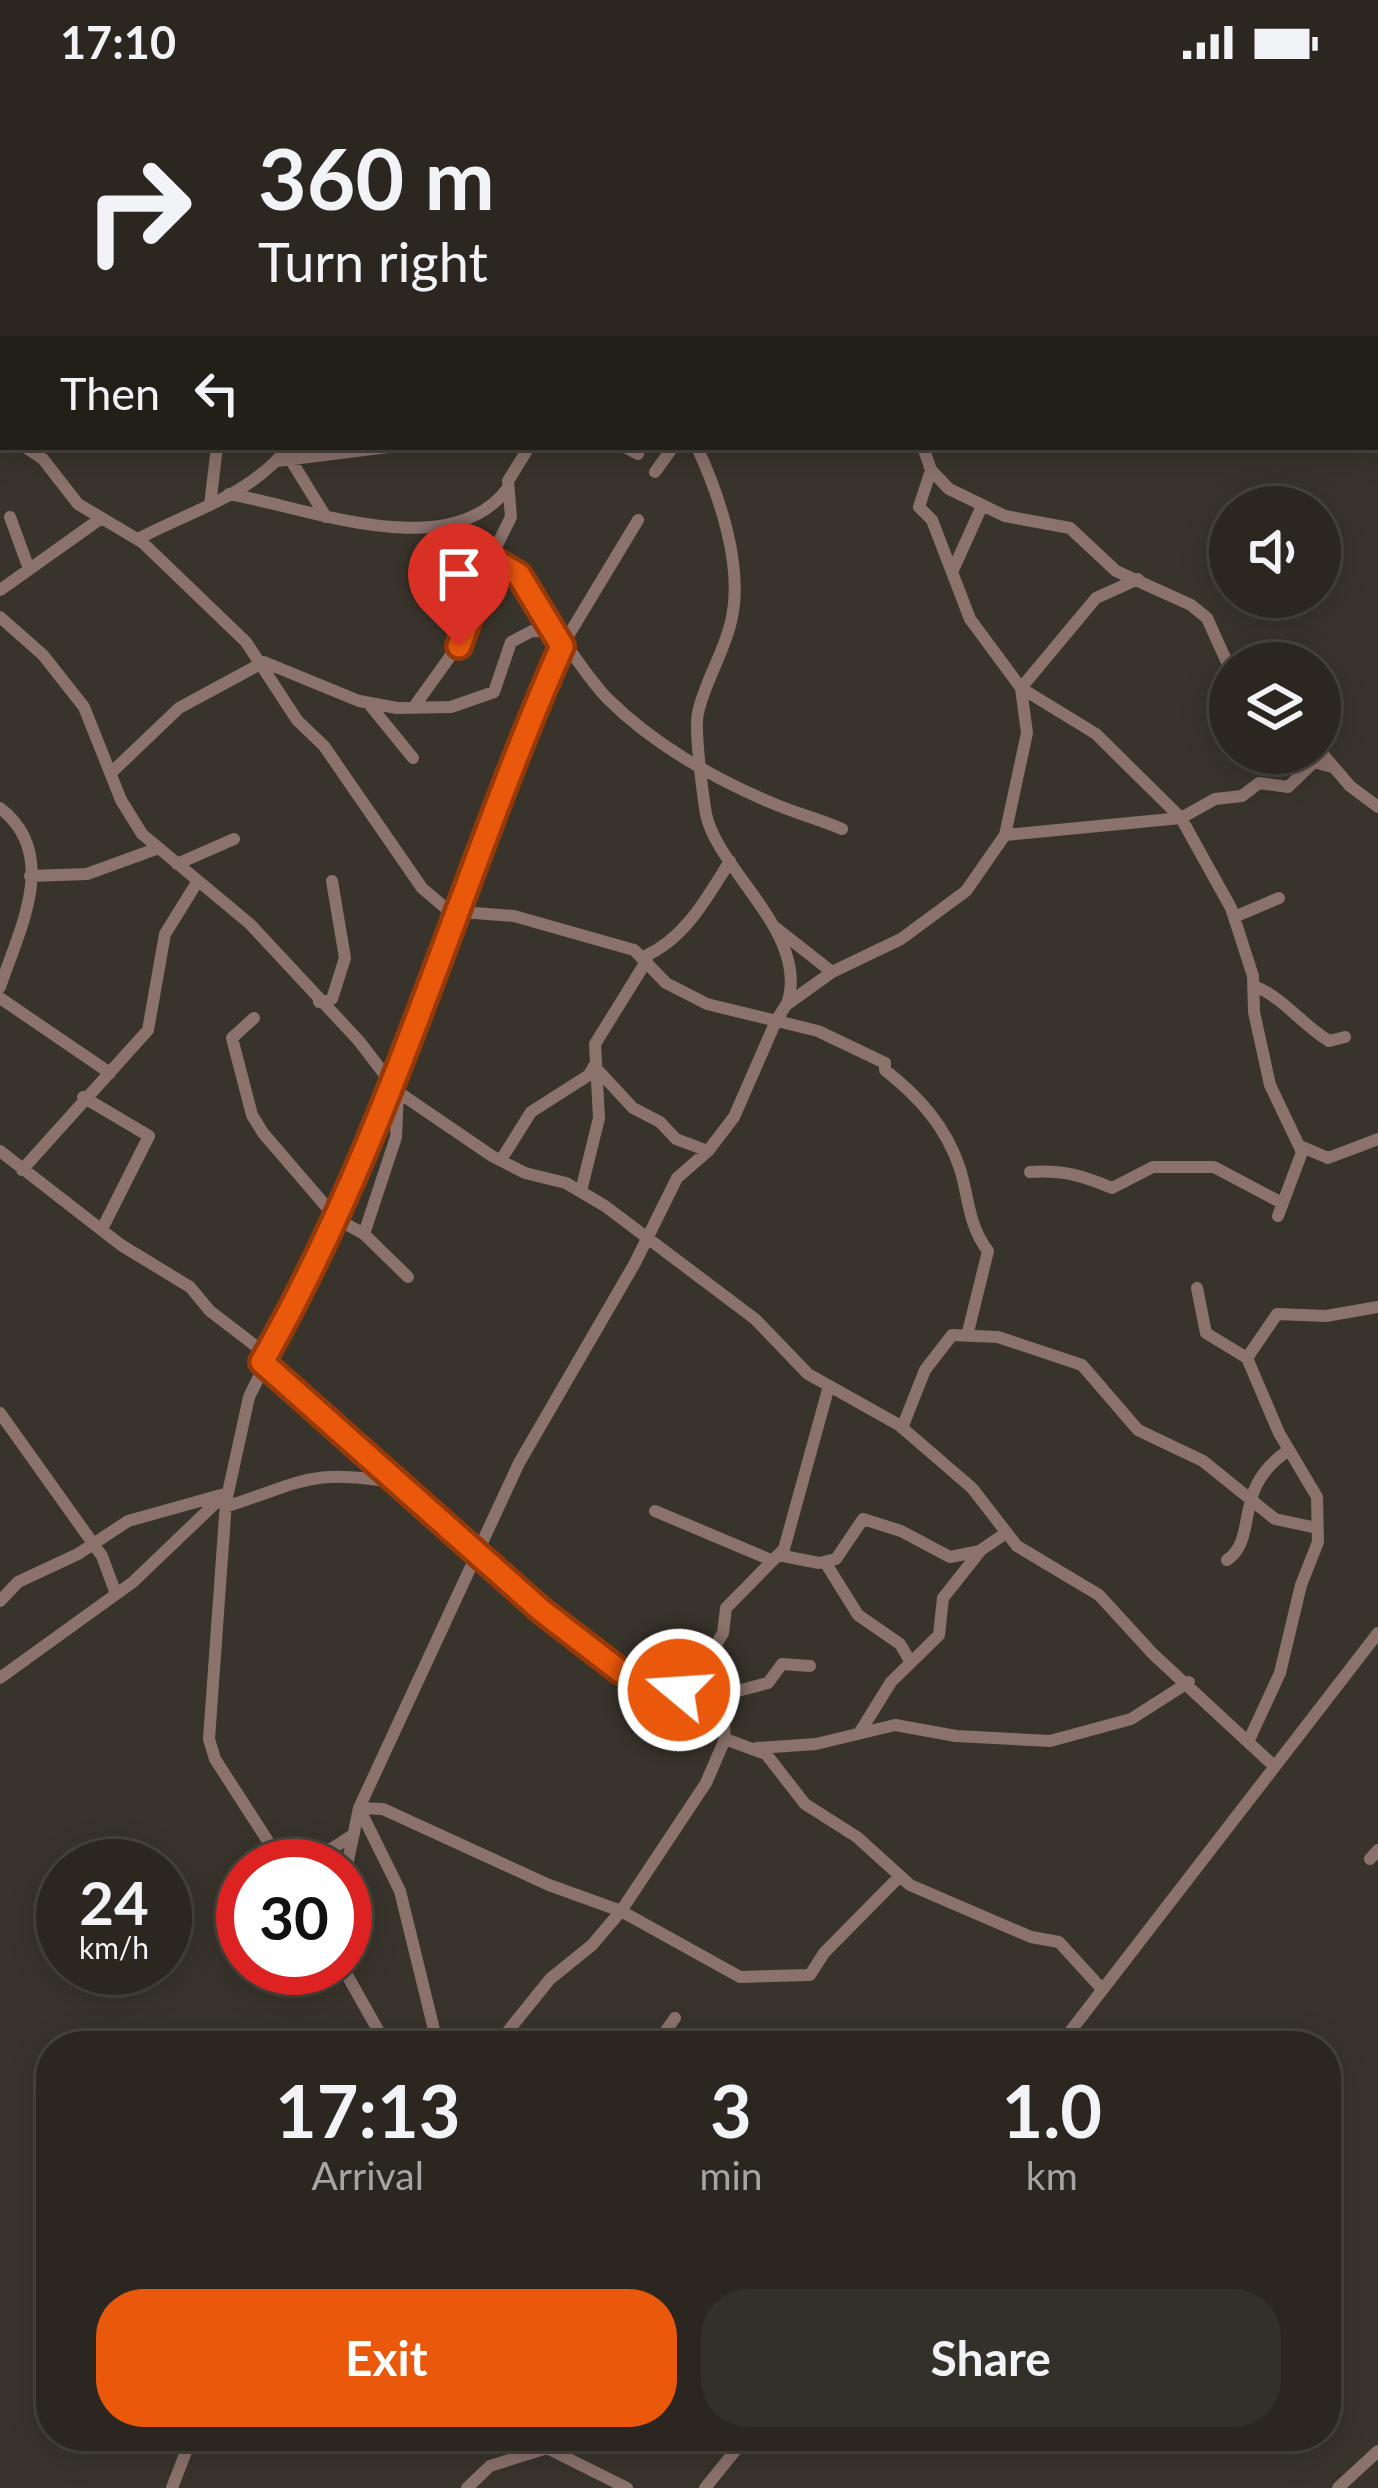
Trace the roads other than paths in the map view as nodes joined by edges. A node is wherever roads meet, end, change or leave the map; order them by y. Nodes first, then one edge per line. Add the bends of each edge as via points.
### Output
1 (30, 450) edge
2 (217, 450) edge
3 (354, 450) edge
4 (527, 450) edge
5 (672, 450) edge
6 (698, 450) edge
7 (924, 450) edge
8 (286, 456) edge
9 (931, 470) junction
10 (656, 472) dead end
11 (507, 489) junction
12 (229, 494) junction
13 (210, 505) junction
14 (982, 506) junction
15 (10, 517) dead end
16 (326, 518) junction
17 (100, 519) junction
18 (638, 520) dead end
19 (138, 539) junction
20 (491, 558) junction
21 (29, 568) junction
22 (952, 574) junction
23 (1138, 579) junction
24 (0, 590) edge
25 (0, 616) edge
26 (554, 632) junction
27 (1216, 642) edge
28 (562, 646) junction
29 (264, 662) junction
30 (1021, 688) junction
31 (369, 704) junction
32 (416, 704) junction
33 (413, 758) dead end
34 (704, 766) junction
35 (112, 772) junction
36 (1302, 774) edge
37 (1340, 774) edge
38 (0, 808) edge
39 (1378, 808) edge
40 (1181, 818) junction
41 (842, 829) dead end
42 (1005, 835) junction
43 (234, 839) dead end
44 (156, 849) junction
45 (730, 861) junction
46 (177, 864) junction
47 (33, 876) junction
48 (332, 881) dead end
49 (196, 884) junction
50 (1279, 898) dead end
51 (460, 914) junction
52 (1234, 917) junction
53 (775, 928) junction
54 (646, 958) junction
55 (832, 972) junction
56 (1254, 986) junction
57 (0, 987) edge
58 (0, 998) edge
59 (319, 1002) junction
60 (786, 1005) junction
61 (254, 1018) dead end
62 (776, 1021) junction
63 (1346, 1037) dead end
64 (594, 1066) junction
65 (110, 1073) junction
66 (394, 1087) junction
67 (83, 1097) junction
68 (1378, 1139) edge
69 (1300, 1146) junction
70 (0, 1151) edge
71 (708, 1151) junction
72 (501, 1160) junction
73 (22, 1170) junction
74 (1030, 1172) dead end
75 (581, 1191) junction
76 (337, 1219) junction
77 (102, 1229) junction
78 (364, 1234) junction
79 (645, 1236) junction
80 (408, 1277) dead end
81 (1197, 1288) dead end
82 (1378, 1307) edge
83 (968, 1332) junction
84 (1246, 1358) junction
85 (262, 1362) junction
86 (830, 1386) junction
87 (0, 1413) edge
88 (902, 1428) junction
89 (351, 1444) junction
90 (1289, 1450) junction
91 (339, 1473) junction
92 (399, 1483) junction
93 (226, 1500) junction
94 (1249, 1502) junction
95 (655, 1511) dead end
96 (1317, 1528) junction
97 (1006, 1533) junction
98 (94, 1544) junction
99 (981, 1550) junction
100 (478, 1553) junction
101 (774, 1558) junction
102 (1227, 1560) dead end
103 (825, 1562) junction
104 (116, 1594) junction
105 (0, 1600) edge
106 (1378, 1634) edge
107 (910, 1661) junction
108 (810, 1666) dead end
109 (0, 1678) edge
110 (1189, 1682) junction
111 (668, 1688) junction
112 (722, 1695) junction
113 (860, 1732) junction
114 (725, 1739) junction
115 (1249, 1740) junction
116 (757, 1748) junction
117 (1273, 1765) junction
118 (359, 1808) junction
119 (355, 1833) junction
120 (267, 1839) edge
121 (345, 1839) edge
122 (354, 1839) edge
123 (899, 1877) junction
124 (621, 1911) junction
125 (1101, 1988) junction
126 (358, 1995) edge
127 (675, 2018) dead end
128 (379, 2031) edge
129 (434, 2031) edge
130 (508, 2031) edge
131 (666, 2031) edge
132 (1070, 2031) edge
133 (186, 2451) edge
134 (527, 2451) edge
135 (563, 2451) edge
136 (735, 2451) edge
137 (1378, 2452) edge
138 (172, 2488) edge
139 (467, 2488) edge
140 (627, 2488) edge
141 (705, 2488) edge
142 (1338, 2488) edge

1 - 17 street
2 - 13 street
3 - 8 street
4 - 11 street
5 - 10 street
6 - 34 street via 722,515 735,592 697,716
7 - 9 street
8 - 12 street
8 - 16 street
9 - 14 street
9 - 22 street via 919,506
11 - 16 street via 450,525
11 - 20 street via 511,517
12 - 13 street
12 - 16 street
13 - 19 street
14 - 22 street
14 - 23 street via 1070,528 1109,566
15 - 21 street
17 - 19 street
17 - 21 street
18 - 28 street
19 - 29 street
20 - 26 street via 519,575
20 - 32 street via 459,646
21 - 24 street
22 - 30 street via 970,619
23 - 27 street via 1202,613
23 - 30 street via 1096,598
25 - 35 street via 72,688
26 - 28 street
26 - 32 street via 511,642 494,692 482,700 435,709
28 - 34 street via 605,697 666,748
28 - 51 street via 514,751
29 - 31 street
29 - 35 street via 179,708
29 - 51 street via 297,720 324,746 422,888
30 - 40 street via 1096,734
30 - 42 street via 1025,745
31 - 32 street
31 - 33 street
34 - 41 street
34 - 45 street via 706,814
35 - 44 street via 130,817
36 - 40 street via 1288,787 1259,783
37 - 39 street
38 - 47 street via 20,823
40 - 42 street
40 - 52 street
42 - 55 street via 966,891 901,939
43 - 46 street
44 - 46 street
44 - 47 street via 87,874
45 - 53 street
45 - 54 street via 690,919
46 - 49 street
47 - 57 street
48 - 59 street via 345,958 332,999
49 - 59 street via 250,924
49 - 65 street via 165,934 148,1030
50 - 52 street
51 - 54 street via 514,916
51 - 66 street
52 - 56 street
53 - 55 street
53 - 60 street via 790,983
54 - 62 street via 666,982 707,1004
54 - 64 street via 595,1044
55 - 60 street
56 - 63 street via 1329,1041
56 - 69 street via 1270,1085
58 - 65 street
59 - 66 street
60 - 62 street
61 - 76 street via 232,1038 252,1115
62 - 71 street via 734,1118
62 - 83 street via 885,1063 937,1121 988,1256
64 - 71 street via 633,1108
64 - 72 street via 531,1112
64 - 75 street via 598,1118
65 - 67 street
66 - 72 street
66 - 76 street
66 - 78 street via 397,1137
67 - 73 street
67 - 77 street via 149,1136
68 - 69 street via 1328,1158
69 - 74 street via 1280,1210 1214,1166 1153,1167 1112,1188 1078,1173
70 - 73 street
71 - 79 street via 677,1178
72 - 75 street
73 - 77 street
75 - 79 street
76 - 78 street
76 - 85 street
77 - 85 street via 190,1287 257,1347
78 - 80 street
79 - 86 street
79 - 100 street via 519,1462
81 - 84 street via 1206,1333
82 - 84 street via 1277,1314
83 - 88 street via 952,1335 925,1370
83 - 94 street via 1082,1365 1124,1420 1204,1461
84 - 90 street
85 - 89 street
85 - 93 street
86 - 88 street
86 - 101 street via 793,1534
87 - 98 street
88 - 97 street via 972,1488
89 - 91 street
89 - 92 street
90 - 94 street via 1264,1466
90 - 96 street via 1317,1497
91 - 92 street
91 - 93 street
92 - 100 street
93 - 98 street via 143,1515
93 - 104 street
93 - 120 street via 209,1739
94 - 96 street via 1275,1520
94 - 102 street via 1240,1546
95 - 101 street
96 - 115 street via 1280,1673
97 - 99 street
97 - 110 street via 1099,1595
98 - 104 street
98 - 105 street via 18,1582
99 - 103 street via 950,1557 863,1519 844,1551
99 - 107 street via 943,1598 940,1635
100 - 111 street via 620,1671
100 - 118 street
101 - 103 street
101 - 111 street via 726,1608 713,1650
103 - 107 street via 858,1615 900,1644
104 - 109 street
106 - 117 street
107 - 113 street
108 - 112 street via 782,1664 768,1683
110 - 113 street via 1132,1719 1049,1742 895,1725
110 - 115 street
111 - 112 street
112 - 114 street
113 - 116 street
114 - 116 street
114 - 124 street via 706,1783
115 - 117 street
116 - 123 street via 784,1770 805,1804
117 - 125 street
118 - 119 street
118 - 124 street via 383,1809
118 - 129 street via 400,1891
119 - 121 street
119 - 122 street
123 - 124 street via 810,1975 740,1977
123 - 125 street via 1056,1941
124 - 130 street
125 - 132 street
126 - 128 street
127 - 131 street
133 - 138 street
134 - 139 street
135 - 140 street
136 - 141 street
137 - 142 street

